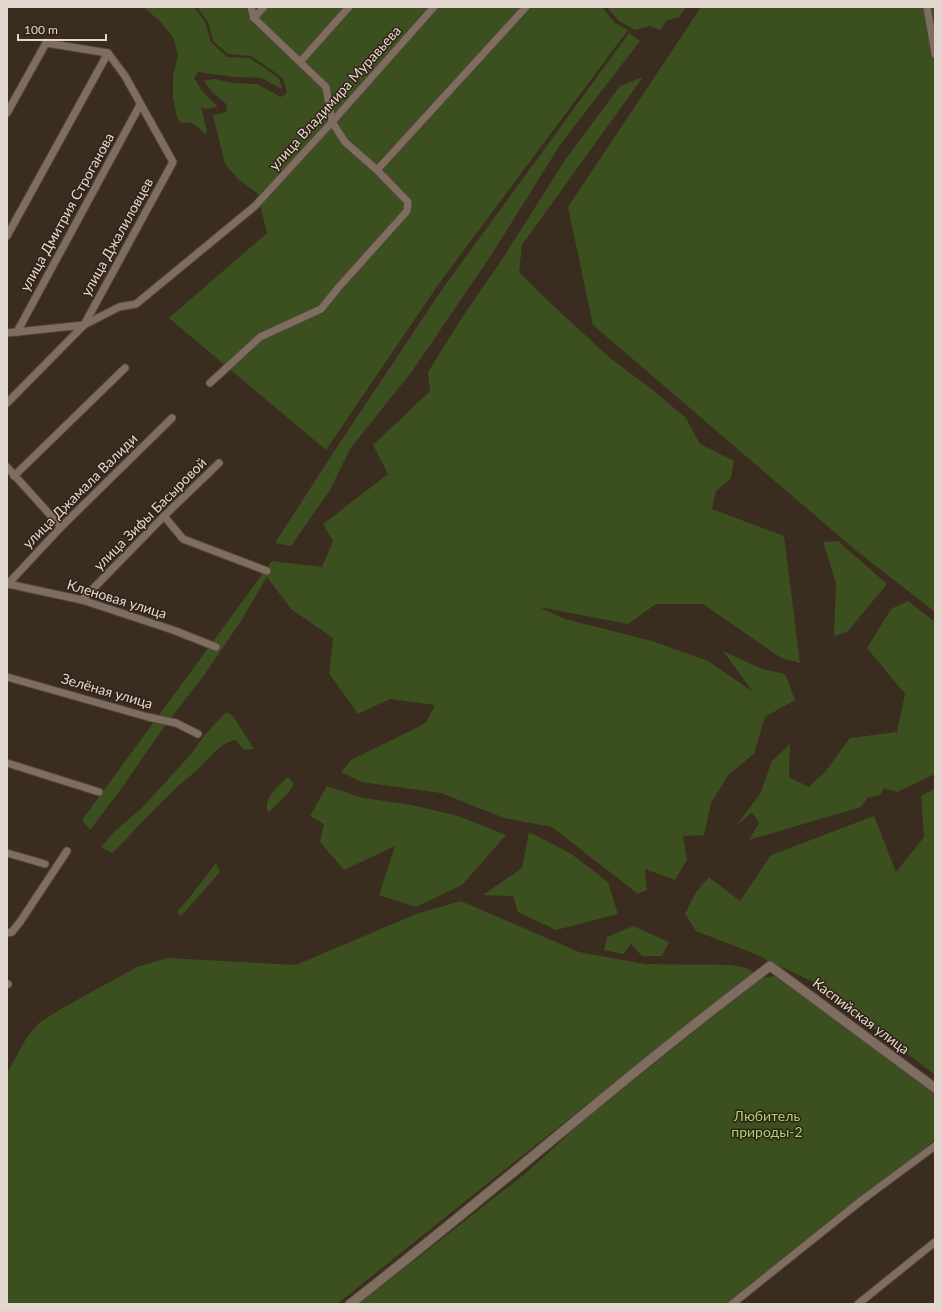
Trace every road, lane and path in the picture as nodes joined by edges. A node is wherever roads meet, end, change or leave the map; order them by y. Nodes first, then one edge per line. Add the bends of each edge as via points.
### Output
1 (251, 7) edge
2 (264, 7) edge
3 (349, 7) edge
4 (434, 7) edge
5 (526, 7) edge
6 (927, 7) edge
7 (254, 18) junction
8 (108, 53) junction
9 (935, 54) edge
10 (300, 62) junction
11 (140, 105) junction
12 (7, 113) edge
13 (332, 122) junction
14 (377, 170) junction
15 (7, 236) edge
16 (84, 325) junction
17 (17, 332) junction
18 (7, 333) edge
19 (125, 368) dead end
20 (210, 383) dead end
21 (7, 403) edge
22 (172, 418) dead end
23 (219, 463) dead end
24 (7, 467) edge
25 (14, 476) junction
26 (164, 516) junction
27 (61, 527) junction
28 (267, 571) dead end
29 (7, 584) edge
30 (82, 600) junction
31 (216, 647) dead end
32 (7, 677) edge
33 (198, 734) dead end
34 (7, 763) edge
35 (99, 792) dead end
36 (67, 851) dead end
37 (7, 853) edge
38 (45, 864) dead end
39 (7, 933) edge
40 (935, 1088) edge
41 (935, 1146) edge
42 (935, 1242) edge
43 (350, 1304) edge
44 (732, 1304) edge
45 (858, 1304) edge

1 - 7 street
2 - 7 street
3 - 10 street
4 - 13 street, улица Владимира Муравьева
5 - 14 street
6 - 9 street
7 - 10 street
8 - 11 street via 125,76
8 - 12 street via 46,43
8 - 15 street
10 - 13 street via 326,87
11 - 16 street, улица Джалиловцев via 173,162
11 - 17 street, улица Дмитрия Строганова
13 - 14 street via 345,142
13 - 16 street, улица Владимира Муравьева via 255,206 136,304 119,307
14 - 20 street via 408,202 407,211 320,309 260,337
16 - 17 street
16 - 21 street
17 - 18 street
19 - 25 street
22 - 27 street, улица Джамала Валиди
23 - 26 street, улица Зифы Басыровой
24 - 25 street
25 - 27 street
26 - 28 street via 183,539
26 - 30 street, улица Зифы Басыровой
27 - 29 street, улица Джамала Валиди
29 - 30 street, Кленовая улица
30 - 31 street, Кленовая улица
32 - 33 street, Зелёная улица via 176,723
34 - 35 street
36 - 39 street via 20,922 12,932
37 - 38 street
40 - 43 street, Каспийская улица via 770,966 580,1116 532,1158
41 - 44 street via 862,1200
42 - 45 street

